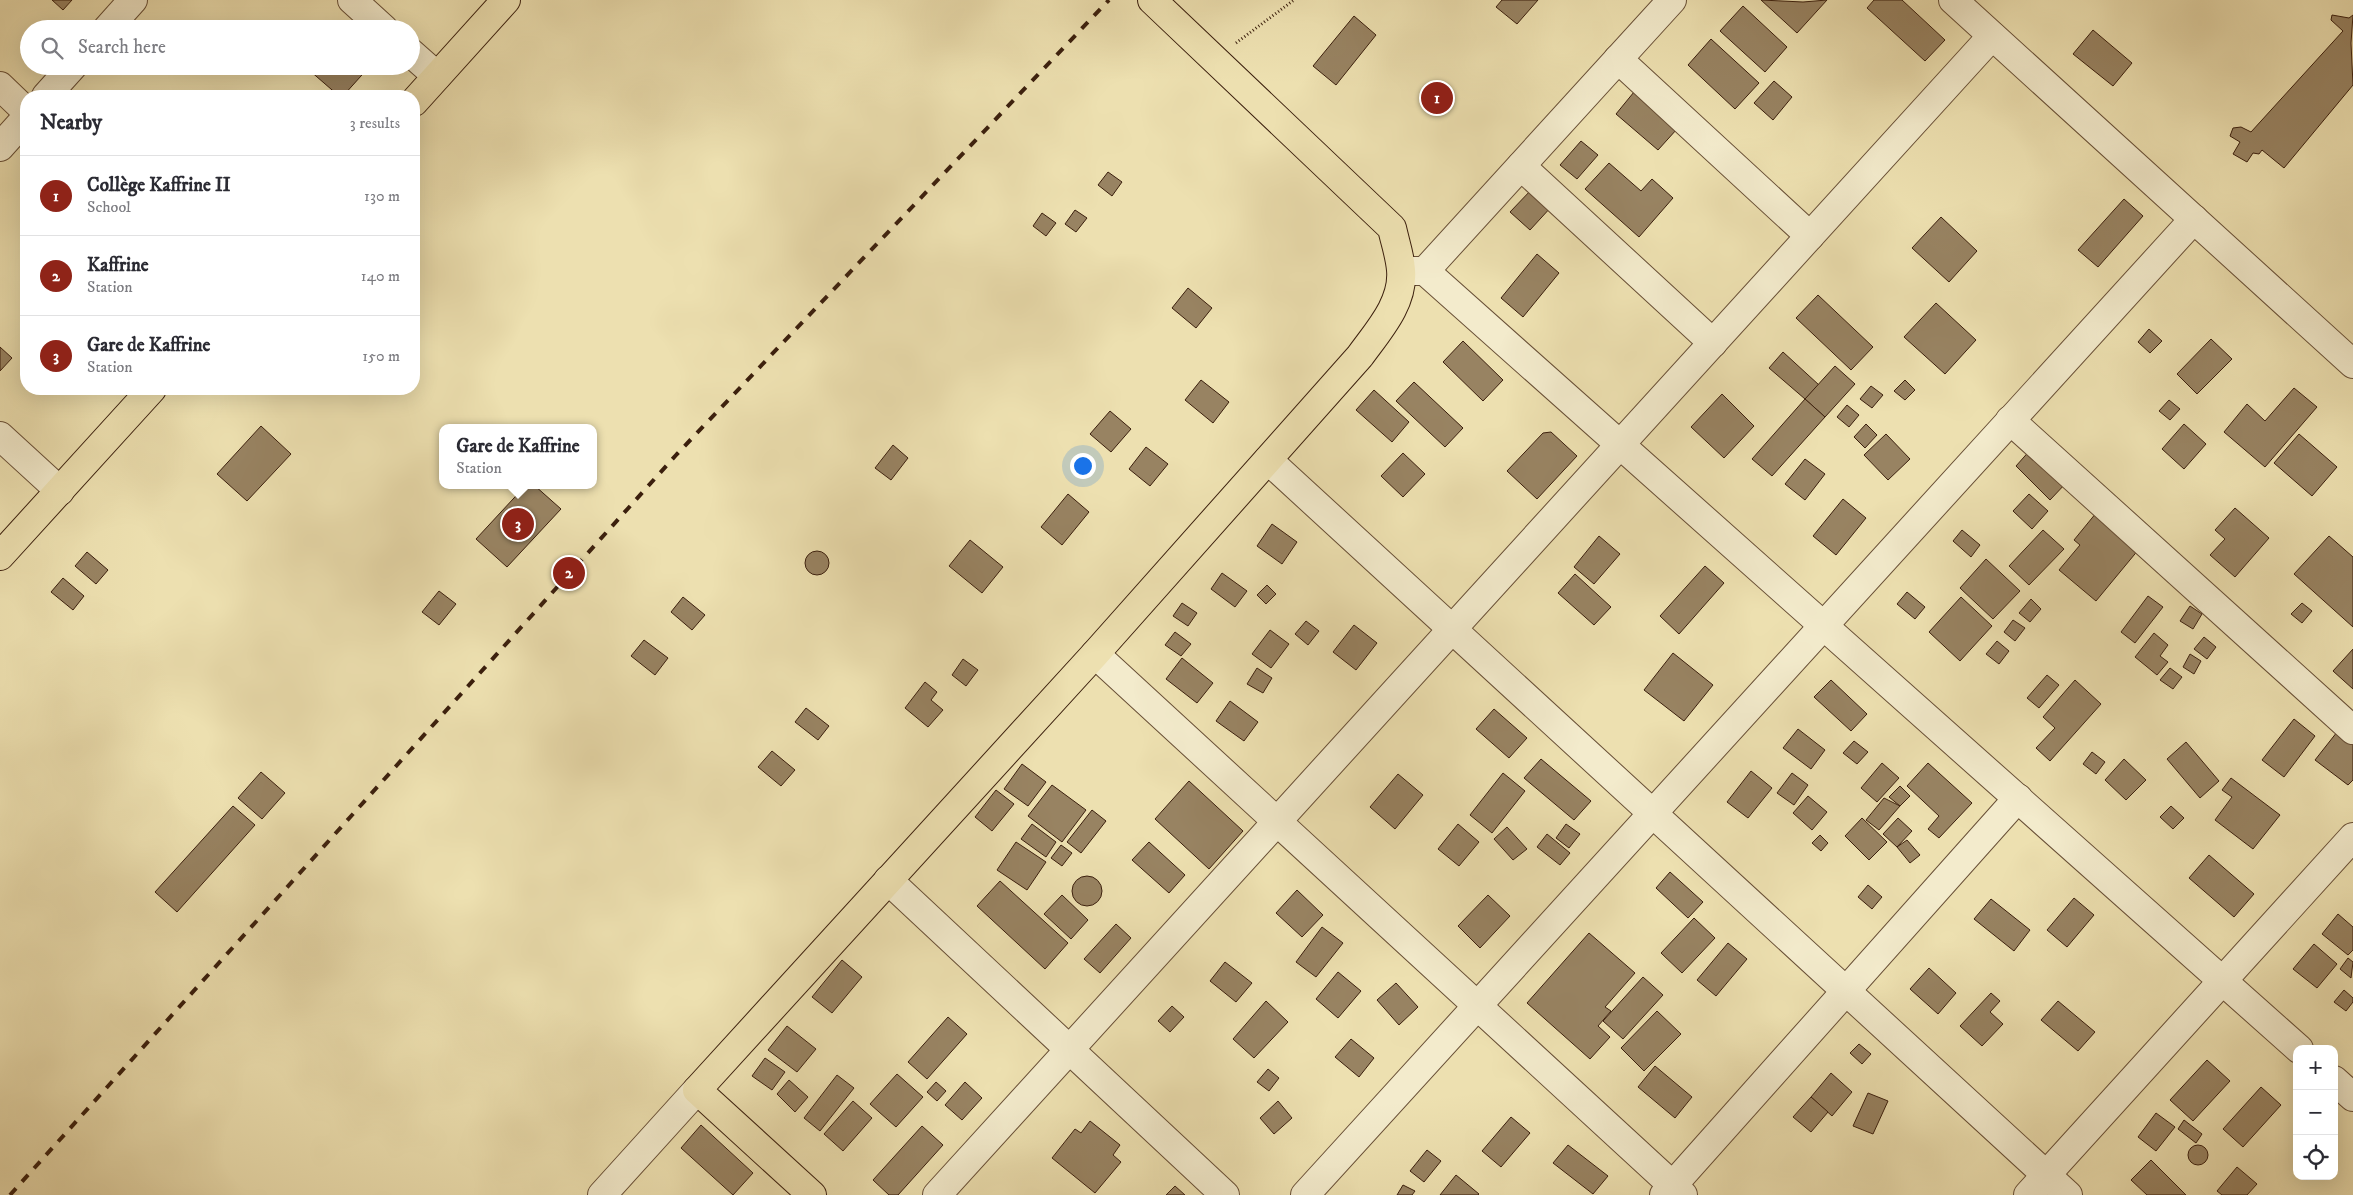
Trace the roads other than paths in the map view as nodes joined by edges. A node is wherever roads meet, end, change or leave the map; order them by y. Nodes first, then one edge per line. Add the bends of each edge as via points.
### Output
1 (133, 0) edge
2 (352, 0) edge
3 (506, 0) edge
4 (1152, 0) edge
5 (1672, 0) edge
6 (1952, 0) edge
7 (115, 20) edge
8 (374, 20) edge
9 (1992, 36) junction
10 (1618, 59) junction
11 (420, 61) edge
12 (65, 75) edge
13 (437, 76) junction
14 (0, 86) edge
15 (51, 90) edge
16 (420, 95) edge
17 (20, 105) edge
18 (20, 124) edge
19 (0, 146) edge
20 (1521, 166) junction
21 (2194, 219) junction
22 (1810, 236) junction
23 (1413, 271) junction
24 (1713, 343) junction
25 (2353, 364) edge
26 (147, 395) edge
27 (2010, 420) junction
28 (0, 436) edge
29 (1620, 444) junction
30 (1268, 460) junction
31 (60, 490) junction
32 (0, 556) edge
33 (1824, 625) junction
34 (1452, 629) junction
35 (1095, 654) junction
36 (2353, 730) edge
37 (2018, 798) junction
38 (1652, 813) junction
39 (1277, 821) junction
40 (2353, 837) edge
41 (888, 880) junction
42 (2222, 981) junction
43 (1846, 991) junction
44 (1478, 1006) junction
45 (2294, 1045) edge
46 (1069, 1049) junction
47 (2338, 1084) edge
48 (697, 1090) junction
49 (2353, 1097) edge
50 (2046, 1175) junction
51 (1673, 1192) edge
52 (602, 1195) edge
53 (812, 1195) edge
54 (937, 1195) edge
55 (1225, 1195) edge
56 (1305, 1195) edge
57 (2028, 1195) edge
58 (2068, 1195) edge

1 - 7 street
2 - 8 street
3 - 13 main road
4 - 23 main road via 1392,228
5 - 10 street
6 - 9 street
9 - 21 street
9 - 22 street
10 - 20 street
10 - 22 street
11 - 13 street
12 - 15 street
13 - 16 main road
14 - 17 street
18 - 19 street
20 - 23 street
20 - 24 street
21 - 25 street
21 - 27 street
22 - 24 street
23 - 29 street
23 - 30 main road via 1360,356
24 - 29 street
26 - 31 main road
27 - 33 street
27 - 36 street
28 - 31 street
29 - 33 street
29 - 34 street
30 - 34 street
30 - 35 main road
31 - 32 main road
33 - 37 street
33 - 38 street
34 - 38 street
34 - 39 street
35 - 39 street
35 - 41 main road
37 - 42 street
37 - 43 street
38 - 43 street
38 - 44 street
39 - 44 street
39 - 46 street
40 - 42 street
41 - 46 street
41 - 48 main road
42 - 45 street
42 - 50 street
43 - 50 street
43 - 51 street
44 - 51 street
44 - 56 street
46 - 54 street
46 - 55 street
47 - 49 street
48 - 52 street
48 - 53 main road
50 - 57 street
50 - 58 street

